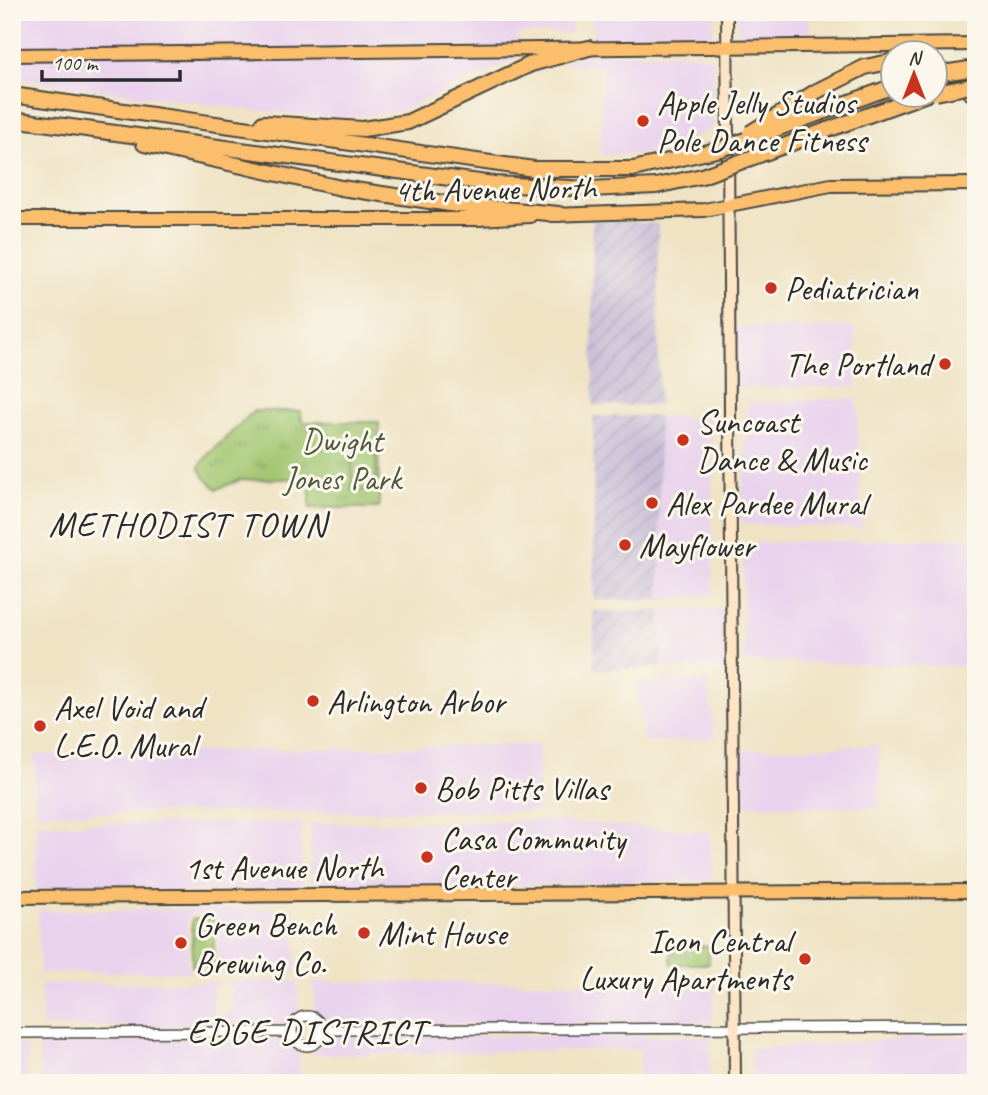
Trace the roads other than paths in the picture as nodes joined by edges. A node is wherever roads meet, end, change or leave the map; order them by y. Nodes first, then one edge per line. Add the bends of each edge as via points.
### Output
1 (727, 12) edge
2 (976, 44) edge
3 (727, 47) junction
4 (589, 48) junction
5 (12, 55) edge
6 (880, 64) edge
7 (976, 68) edge
8 (950, 71) edge
9 (950, 79) edge
10 (976, 85) edge
11 (950, 90) edge
12 (880, 91) edge
13 (12, 95) edge
14 (976, 97) edge
15 (889, 108) edge
16 (12, 119) edge
17 (190, 119) junction
18 (71, 128) junction
19 (721, 149) junction
20 (976, 184) edge
21 (728, 205) junction
22 (559, 214) junction
23 (12, 219) edge
24 (976, 891) edge
25 (733, 893) junction
26 (12, 897) edge
27 (976, 1027) edge
28 (734, 1028) junction
29 (322, 1030) junction
30 (292, 1032) junction
31 (12, 1033) edge
32 (735, 1083) edge

1 - 3 main road
2 - 3 main road
3 - 4 main road
3 - 21 main road
4 - 5 main road
4 - 17 highway via 531,64 436,111 388,126 341,128
6 - 19 highway, bridge via 817,91
7 - 8 highway, bridge
9 - 14 highway
10 - 11 highway, bridge
12 - 19 highway, bridge
13 - 17 highway
15 - 18 highway, bridge via 735,165 656,186 614,189 529,188
16 - 18 highway
17 - 19 highway via 504,167 587,172 652,167
18 - 22 highway via 341,188
20 - 21 main road, 4th Avenue North via 831,185
21 - 22 main road, 4th Avenue North via 685,212
21 - 25 main road
22 - 23 main road, 4th Avenue North via 478,219
24 - 25 main road, 1st Avenue North
25 - 26 main road, 1st Avenue North
25 - 28 main road
27 - 28 street
28 - 29 street
28 - 32 main road
29 - 30 street via 320,1039 307,1046 295,1041
29 - 30 street via 319,1021 307,1016 298,1018
30 - 31 street

